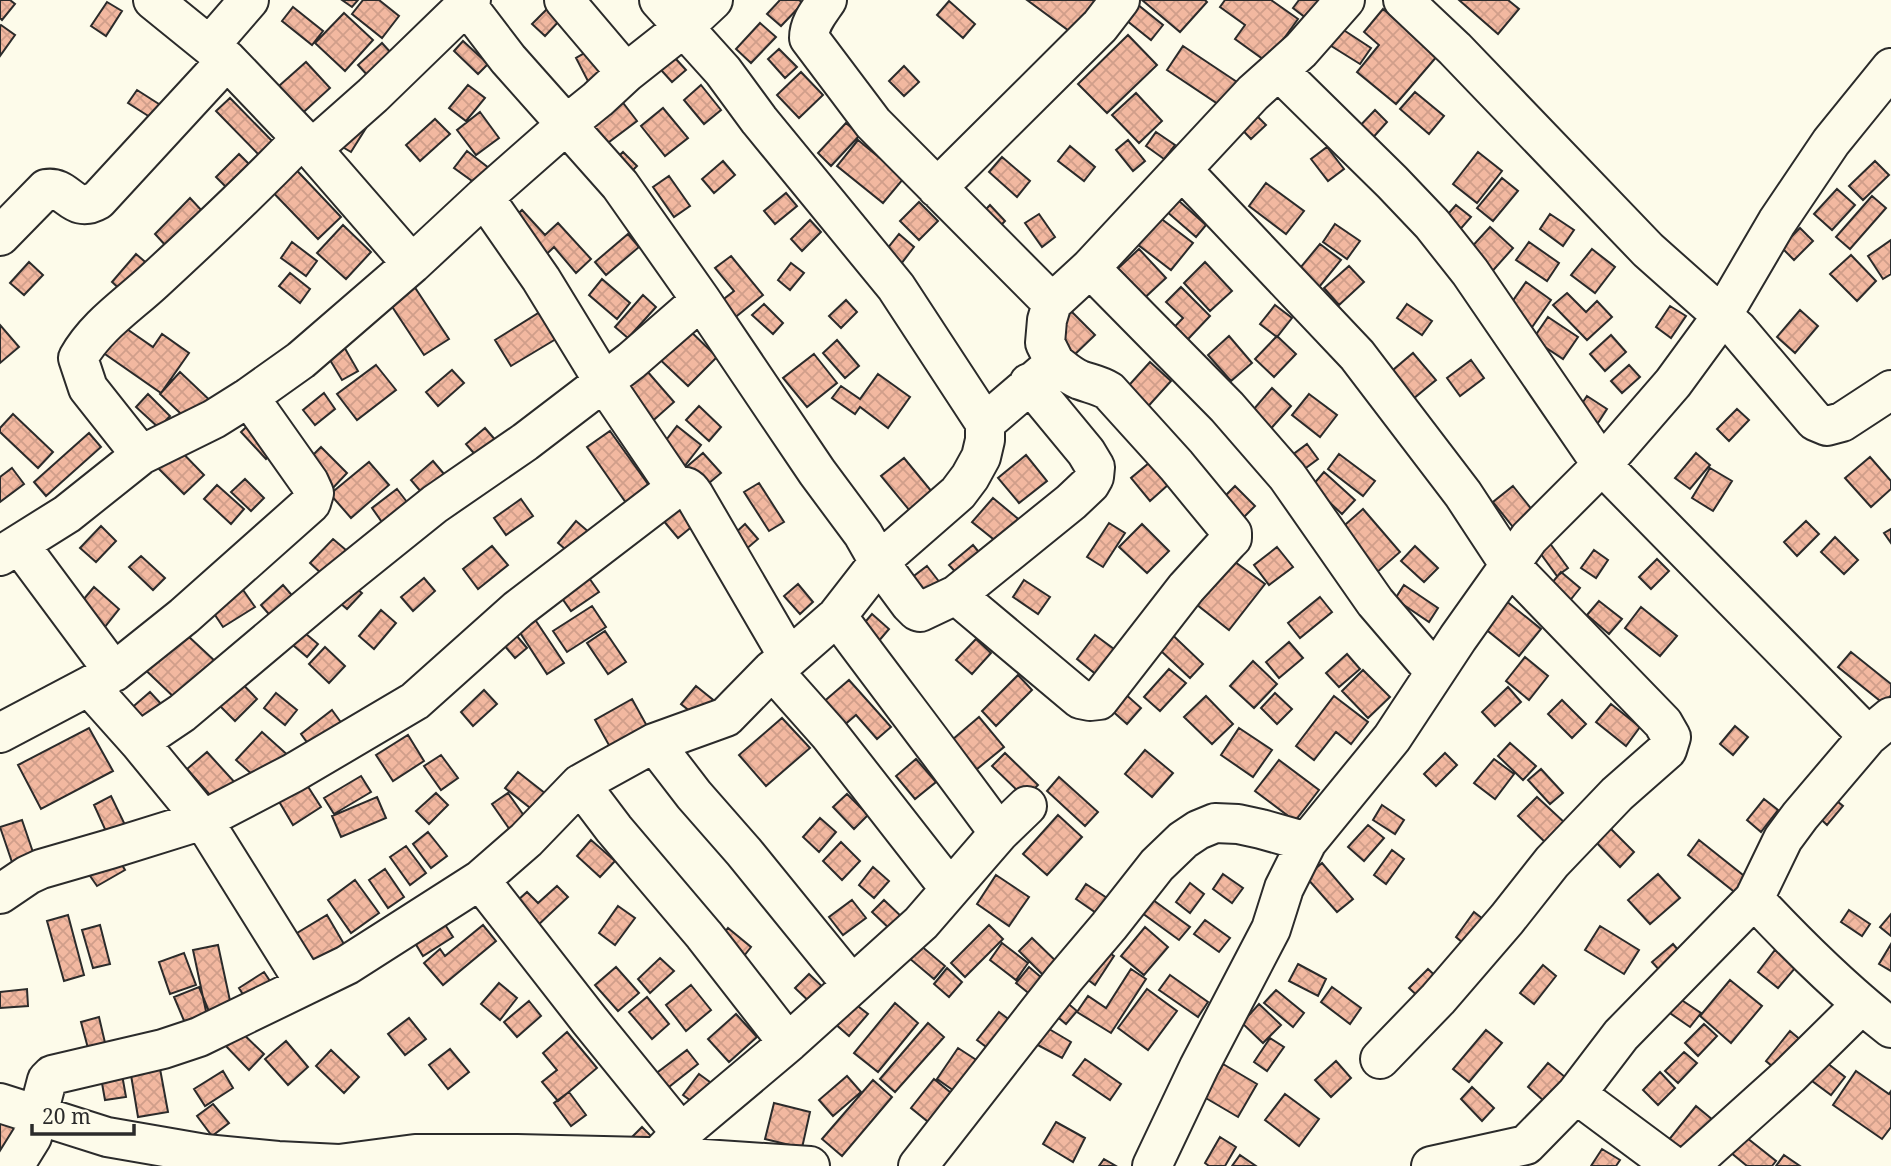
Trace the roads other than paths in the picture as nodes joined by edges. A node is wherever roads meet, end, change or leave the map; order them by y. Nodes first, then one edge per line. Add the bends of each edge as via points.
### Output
1 (153, 0) edge
2 (249, 0) edge
3 (564, 0) edge
4 (713, 0) edge
5 (827, 0) edge
6 (1120, 0) edge
7 (1345, 0) edge
8 (1403, 0) edge
9 (469, 2) edge
10 (671, 14) edge
11 (218, 52) junction
12 (1891, 68) edge
13 (1279, 71) junction
14 (626, 73) junction
15 (567, 124) junction
16 (307, 144) junction
17 (1182, 170) junction
18 (937, 188) junction
19 (484, 197) junction
20 (0, 236) edge
21 (412, 264) junction
22 (1090, 268) junction
23 (701, 300) junction
24 (1052, 303) junction
25 (1722, 316) junction
26 (1042, 373) junction
27 (604, 382) junction
28 (1891, 390) edge
29 (249, 397) junction
30 (985, 423) junction
31 (141, 455) junction
32 (1602, 465) junction
33 (676, 488) junction
34 (9, 550) edge
35 (879, 562) junction
36 (1509, 564) junction
37 (956, 595) junction
38 (836, 616) junction
39 (781, 664) junction
40 (1434, 672) junction
41 (101, 679) junction
42 (1880, 727) edge
43 (0, 733) edge
44 (139, 742) junction
45 (654, 743) junction
46 (580, 784) junction
47 (1027, 806) dead end
48 (203, 820) junction
49 (999, 833) junction
50 (1307, 842) junction
51 (480, 880) junction
52 (950, 889) junction
53 (0, 894) edge
54 (1754, 899) junction
55 (306, 985) junction
56 (852, 985) junction
57 (1861, 1005) junction
58 (1891, 1028) edge
59 (788, 1043) junction
60 (1380, 1059) dead end
61 (1576, 1094) junction
62 (0, 1103) edge
63 (38, 1115) junction
64 (670, 1145) junction
65 (112, 1151) edge
66 (518, 1160) edge
67 (14, 1166) edge
68 (810, 1166) edge
69 (918, 1166) edge
70 (1152, 1166) edge
71 (1431, 1166) edge
72 (1673, 1166) edge
73 (1689, 1166) edge

1 - 11 street
2 - 11 street
3 - 14 street
4 - 10 street
5 - 18 street via 812,23 809,38 873,123
6 - 18 street via 1100,26
7 - 13 street
8 - 25 street via 1648,250
9 - 15 street via 508,59
9 - 16 street via 373,95
10 - 14 street
10 - 30 street via 723,71 896,288
11 - 16 street
11 - 20 street via 98,200 82,205 53,188 46,189
12 - 25 street via 1831,142
13 - 17 street
13 - 32 street via 1432,224
14 - 15 street
15 - 19 street
15 - 23 street via 620,185
16 - 21 street
16 - 31 street via 102,325 78,358 88,388
17 - 22 street
17 - 36 street via 1357,355
18 - 24 street
19 - 21 street
19 - 27 street
21 - 29 street via 302,360
22 - 24 street
22 - 40 street via 1227,407 1287,476 1375,602
23 - 27 street
23 - 35 street
24 - 26 street
25 - 28 street via 1819,424 1842,422
25 - 32 street via 1673,383
26 - 30 street
26 - 37 street via 1095,467 1094,477 1071,502
26 - 37 street via 1068,373 1109,391 1229,527 1232,538 1186,588 1099,701 1080,699
27 - 33 street
27 - 44 street via 435,504 183,713
29 - 31 street
29 - 41 street via 309,482 314,493 311,503 184,616
30 - 35 street via 981,457 958,493
31 - 34 street via 67,514
32 - 36 street
32 - 42 street
33 - 39 street via 684,486 691,491
33 - 48 street via 518,609 415,701
34 - 41 street
35 - 37 street via 917,611
35 - 38 street
36 - 40 street
36 - 60 street via 1663,723 1671,741 1552,862 1438,999
38 - 39 street
38 - 49 street
39 - 45 street via 726,717
39 - 52 street via 829,734
40 - 50 street via 1392,738
41 - 43 street
41 - 44 street
42 - 54 street via 1783,839
44 - 48 street
45 - 46 street
45 - 56 street
46 - 51 street
46 - 59 street
47 - 49 street
48 - 53 street via 41,869
48 - 55 street
49 - 52 street
50 - 69 street via 1238,824 1214,823 1183,840 1064,979
50 - 70 street via 1284,888 1271,929
51 - 55 street via 376,948
51 - 64 street via 590,1021
52 - 56 street via 921,923
54 - 57 street
54 - 61 street via 1621,1034
55 - 63 street via 199,1037 52,1075
56 - 59 street
57 - 58 street
57 - 73 street
59 - 64 street
61 - 71 street via 1526,1145
61 - 72 street
62 - 63 street
63 - 65 street
63 - 67 street via 32,1138
64 - 66 street
64 - 68 street
65 - 66 street via 339,1164 415,1154

